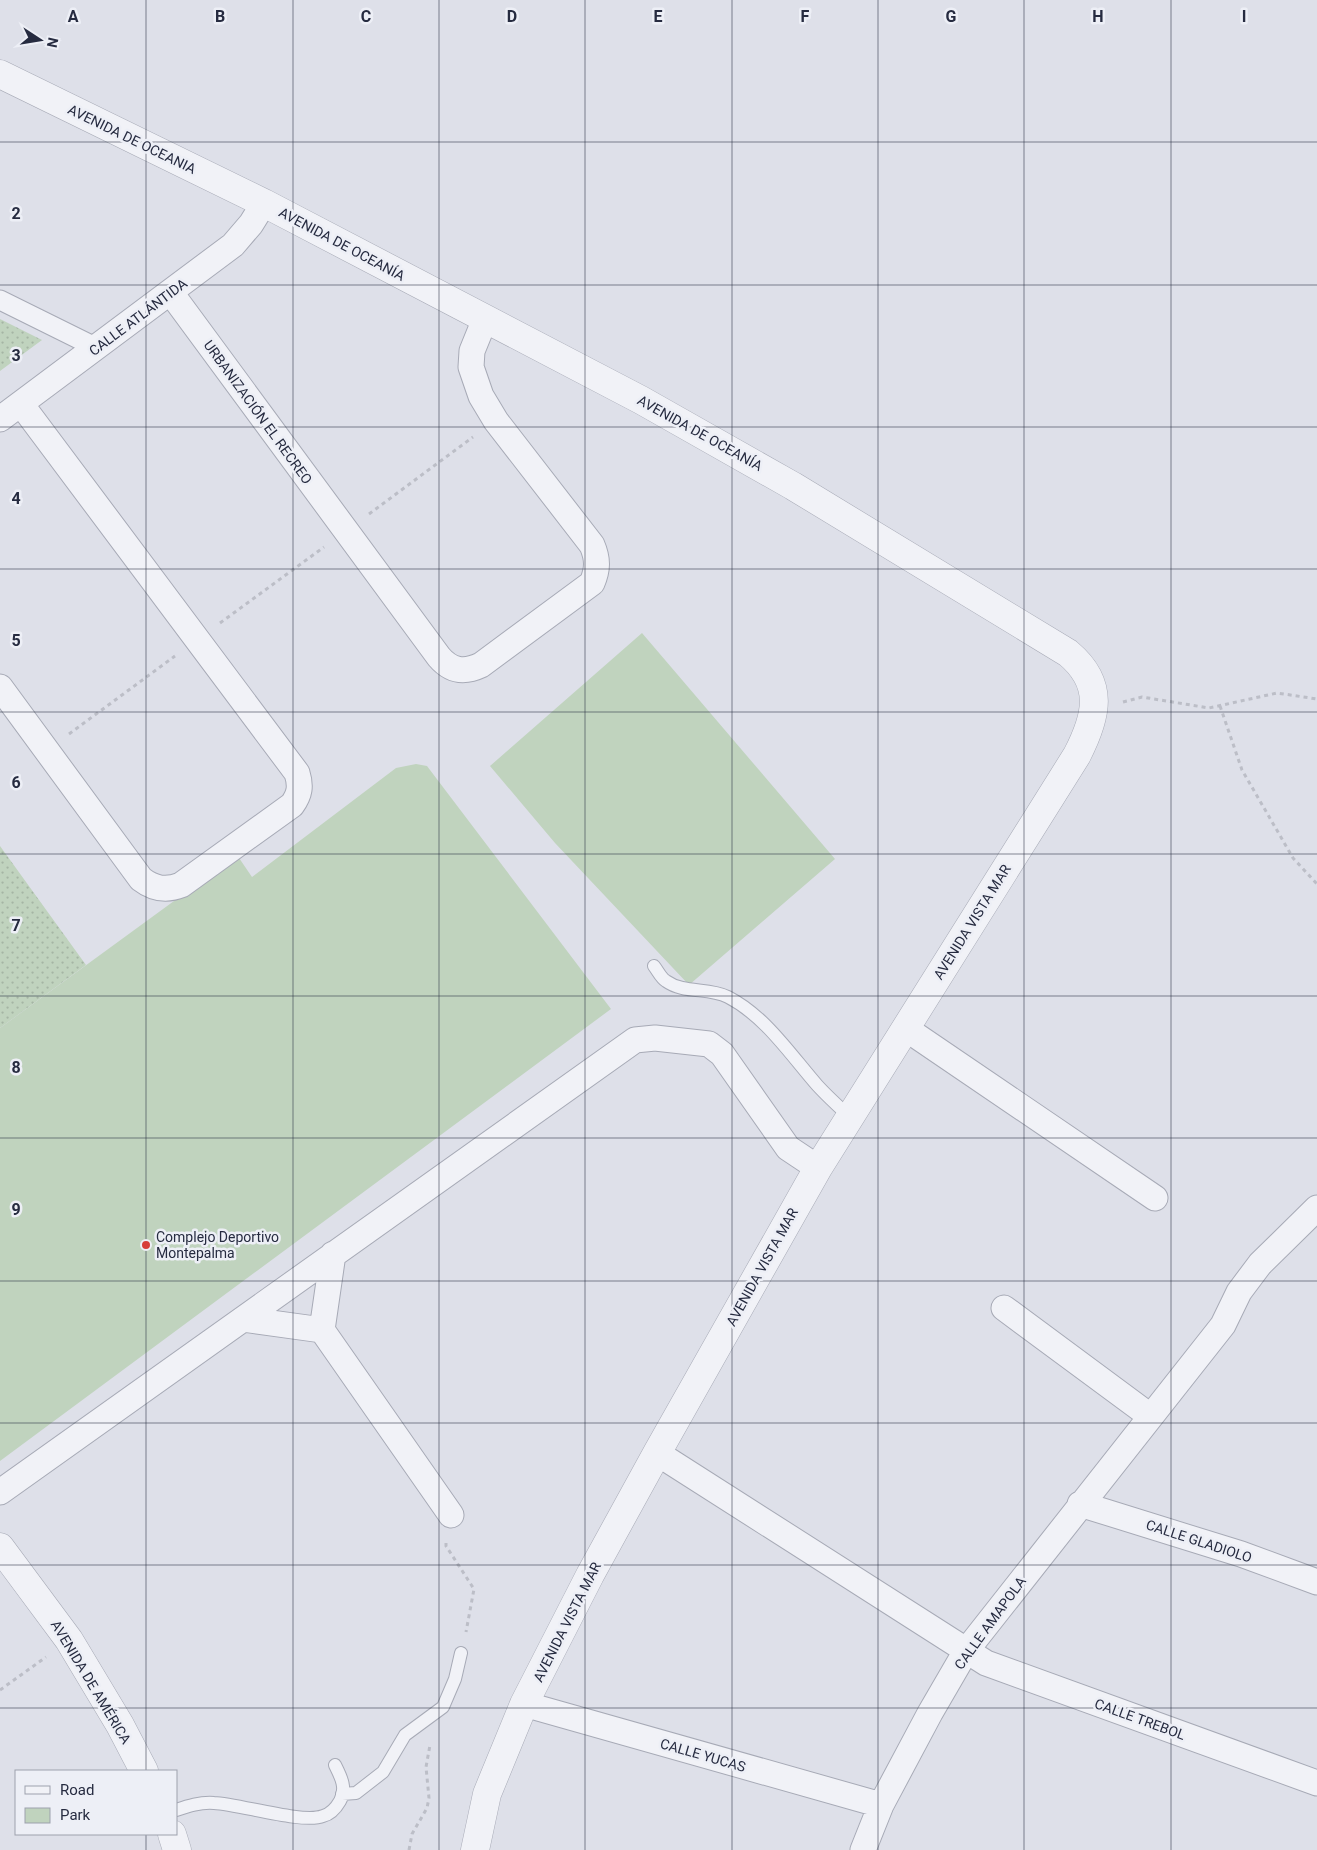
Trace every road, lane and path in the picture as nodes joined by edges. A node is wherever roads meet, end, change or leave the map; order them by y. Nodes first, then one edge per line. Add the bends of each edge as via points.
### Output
1 (0, 74) edge
2 (264, 202) junction
3 (171, 293) junction
4 (0, 300) edge
5 (485, 319) junction
6 (97, 348) junction
7 (21, 404) junction
8 (0, 419) edge
9 (496, 421) junction
10 (346, 531) junction
11 (197, 640) junction
12 (0, 687) edge
13 (1317, 699) edge
14 (1220, 706) junction
15 (1094, 708) junction
16 (47, 751) junction
17 (1317, 884) edge
18 (654, 966) dead end
19 (905, 1028) junction
20 (850, 1117) junction
21 (818, 1168) junction
22 (1155, 1198) dead end
23 (1317, 1208) edge
24 (333, 1254) junction
25 (1004, 1308) dead end
26 (243, 1319) junction
27 (322, 1330) junction
28 (1150, 1416) junction
29 (657, 1453) junction
30 (0, 1492) edge
31 (1080, 1504) junction
32 (451, 1515) joint
33 (0, 1547) edge
34 (1317, 1582) edge
35 (69, 1640) junction
36 (966, 1651) junction
37 (461, 1653) joint
38 (0, 1690) edge
39 (524, 1704) junction
40 (443, 1707) junction
41 (335, 1766) dead end
42 (143, 1770) edge
43 (1317, 1783) edge
44 (342, 1794) junction
45 (881, 1805) junction
46 (178, 1809) edge
47 (172, 1835) edge
48 (177, 1850) edge
49 (409, 1850) edge
50 (476, 1850) edge
51 (863, 1850) edge

1 - 2 street, AVENIDA DE OCEANIA
2 - 3 street, CALLE ATLÁNTIDA via 233,246
2 - 5 street, AVENIDA DE OCEANÍA
3 - 6 street, CALLE ATLÁNTIDA
3 - 10 street, URBANIZACIÓN EL RECREO
4 - 6 street
5 - 9 street, URBANIZACIÓN EL RECREO via 472,351 471,367 481,396
5 - 15 street, AVENIDA DE OCEANÍA via 734,452 1068,653 1089,677
6 - 7 street, CALLE ATLÁNTIDA
7 - 8 street, CALLE ATLÁNTIDA
7 - 11 street
9 - 10 path
9 - 10 street, URBANIZACIÓN EL RECREO via 592,545 598,564 592,583 482,665 463,671 445,664
10 - 11 path
11 - 16 path
11 - 16 street via 296,773 300,790 292,805 181,885 160,889 141,879
12 - 16 street
13 - 14 path via 1277,693
14 - 15 path via 1209,708 1142,697
14 - 17 path via 1242,770 1293,858
15 - 19 street, AVENIDA VISTA MAR via 1088,733 1077,755
18 - 20 lane via 664,980 676,987 709,990 739,1002
19 - 20 street, AVENIDA VISTA MAR
19 - 22 street
20 - 21 street, AVENIDA VISTA MAR
21 - 24 street via 788,1148 722,1054 709,1044 654,1038 635,1040
21 - 29 street, AVENIDA VISTA MAR
23 - 28 street, CALLE AMAPOLA via 1260,1264 1239,1292 1223,1325
24 - 26 street
24 - 27 street
25 - 28 street
26 - 27 street
26 - 30 street
27 - 32 street
28 - 31 street, CALLE AMAPOLA
29 - 36 street, CALLE TREBOL
29 - 39 street, AVENIDA VISTA MAR
31 - 34 street, CALLE GLADIOLO via 1242,1554
31 - 36 street, CALLE AMAPOLA
32 - 37 path via 446,1546 474,1589
33 - 35 street, AVENIDA DE AMÉRICA
35 - 38 path
35 - 42 street, AVENIDA DE AMÉRICA
36 - 43 street, CALLE TREBOL via 986,1663
36 - 45 street, CALLE AMAPOLA
37 - 40 lane via 455,1679
39 - 45 street, CALLE YUCAS
39 - 50 street, AVENIDA VISTA MAR via 487,1794
40 - 44 lane via 405,1735 383,1772 356,1793
40 - 49 path via 428,1754 427,1808 412,1834
41 - 44 lane via 342,1780
44 - 46 lane via 330,1813 313,1818 214,1803 199,1803
45 - 51 street, CALLE AMAPOLA
47 - 48 street

